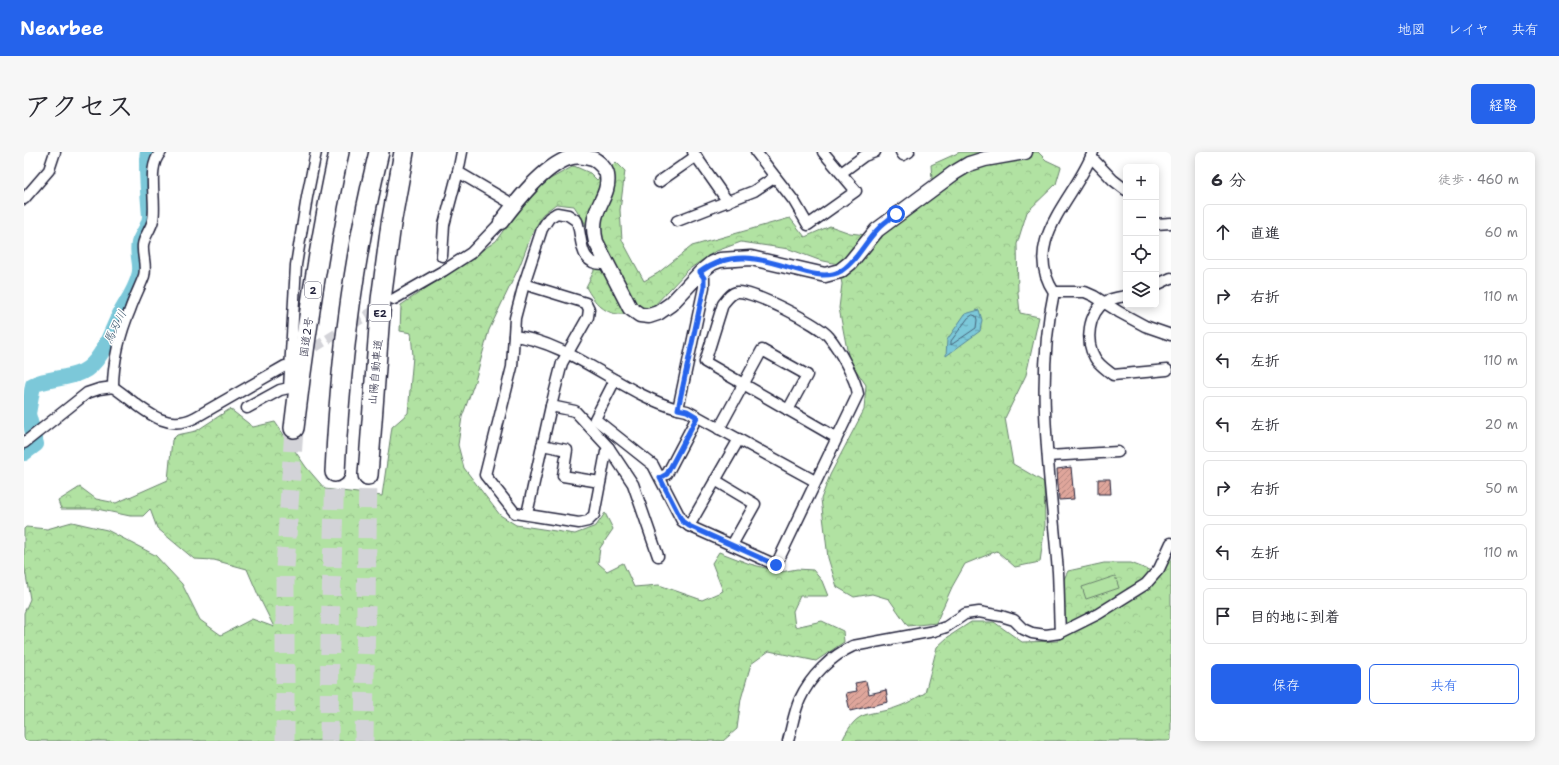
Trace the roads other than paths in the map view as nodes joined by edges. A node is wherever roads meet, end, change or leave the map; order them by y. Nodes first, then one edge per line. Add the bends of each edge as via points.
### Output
1 (55, 152) edge
2 (161, 152) edge
3 (316, 152) edge
4 (339, 152) edge
5 (379, 152) edge
6 (404, 152) edge
7 (462, 152) edge
8 (756, 152) edge
9 (823, 152) edge
10 (875, 152) edge
11 (901, 152) edge
12 (909, 152) edge
13 (1025, 152) edge
14 (694, 154) edge
15 (1092, 154) edge
16 (458, 172) junction
17 (841, 173) junction
18 (775, 177) junction
19 (659, 182) dead end
20 (1123, 188) edge
21 (24, 198) edge
22 (728, 202) junction
23 (514, 205) junction
24 (677, 221) dead end
25 (501, 222) joint
26 (1171, 223) edge
27 (1159, 224) edge
28 (442, 256) dead end
29 (606, 264) junction
30 (700, 272) junction
31 (1171, 278) edge
32 (524, 284) junction
33 (1159, 284) edge
34 (1054, 292) junction
35 (1123, 297) edge
36 (394, 299) dead end
37 (1105, 302) junction
38 (1171, 335) edge
39 (514, 336) junction
40 (567, 354) junction
41 (285, 366) dead end
42 (1167, 370) dead end
43 (615, 380) junction
44 (743, 384) junction
45 (113, 387) junction
46 (551, 406) junction
47 (247, 408) dead end
48 (678, 409) junction
49 (788, 410) junction
50 (697, 417) junction
51 (294, 428) tunnel mouth
52 (719, 429) junction
53 (837, 438) junction
54 (739, 439) junction
55 (24, 443) edge
56 (542, 445) junction
57 (609, 448) junction
58 (1118, 452) dead end
59 (1048, 456) junction
60 (335, 472) tunnel mouth
61 (368, 475) tunnel mouth
62 (660, 478) junction
63 (715, 480) junction
64 (815, 481) junction
65 (600, 482) junction
66 (527, 514) junction
67 (689, 526) junction
68 (1171, 543) edge
69 (732, 545) junction
70 (658, 556) dead end
71 (1060, 633) junction
72 (788, 741) edge

1 - 21 street via 49,170
2 - 45 street via 154,161 154,212 143,244 144,276 129,311 117,352
3 - 47 street via 296,265 289,388 280,390
4 - 51 highway, 国道2号 / 2 via 321,235
5 - 60 highway via 359,247 343,353
6 - 61 highway, 山陽自動車道 / E2 via 381,300
7 - 16 street
8 - 18 street
9 - 17 street
10 - 17 street via 864,156
11 - 12 street via 903,155
13 - 30 street via 969,164 954,173 877,230 850,263 840,271 825,275 752,258 720,260
14 - 19 street
14 - 22 street
15 - 20 street via 1113,180
15 - 34 street via 1058,212 1044,244 1044,272
16 - 23 street
16 - 28 street via 444,225
17 - 18 street via 856,191 808,225 794,201
18 - 22 street via 754,191
22 - 24 street
23 - 25 street
23 - 29 street via 535,183 570,157 585,156 597,161 606,173 607,185 595,217 593,231
25 - 36 street via 471,253
26 - 27 street
29 - 30 street via 630,308 640,315 649,316 671,304
29 - 32 street via 589,262 583,252 577,221 557,212 549,218 542,229
30 - 48 street via 704,278 704,287
31 - 33 street
32 - 39 street via 515,318
32 - 40 street via 586,303 589,309 588,317
34 - 37 street via 1085,292
34 - 59 street via 1048,327 1045,379
35 - 37 street
37 - 38 street via 1145,326
37 - 42 street via 1089,328 1089,339 1096,360 1113,375
39 - 40 street via 557,348
39 - 66 street via 512,367 485,475 515,513
40 - 43 street
40 - 46 street via 562,363
41 - 45 street via 188,422 165,422 151,416
43 - 48 street via 666,406
43 - 62 street via 595,419 653,465
44 - 49 street
44 - 49 street via 762,350 807,376
44 - 52 street
44 - 53 street via 705,362 723,304 736,292 787,310 822,330 830,338 857,384 858,394
45 - 55 street via 87,393
46 - 56 street
46 - 57 street via 575,412
48 - 50 street
49 - 53 street
50 - 52 street
50 - 62 street via 667,474
52 - 54 street
53 - 64 street
54 - 63 street
54 - 64 street
56 - 65 street via 567,450 563,476
56 - 66 street
57 - 65 street
57 - 70 street via 634,484
58 - 59 street
59 - 71 street via 1058,573
62 - 67 street via 682,521
63 - 67 street
63 - 69 street via 754,504
64 - 69 street via 776,565
65 - 66 street via 594,515 588,521 579,523
67 - 69 street
68 - 71 street via 1158,569 1146,584 1098,614
71 - 72 street via 1032,633 1023,629 1014,620 979,612 965,614 934,632 853,646 841,652 812,680 800,698

